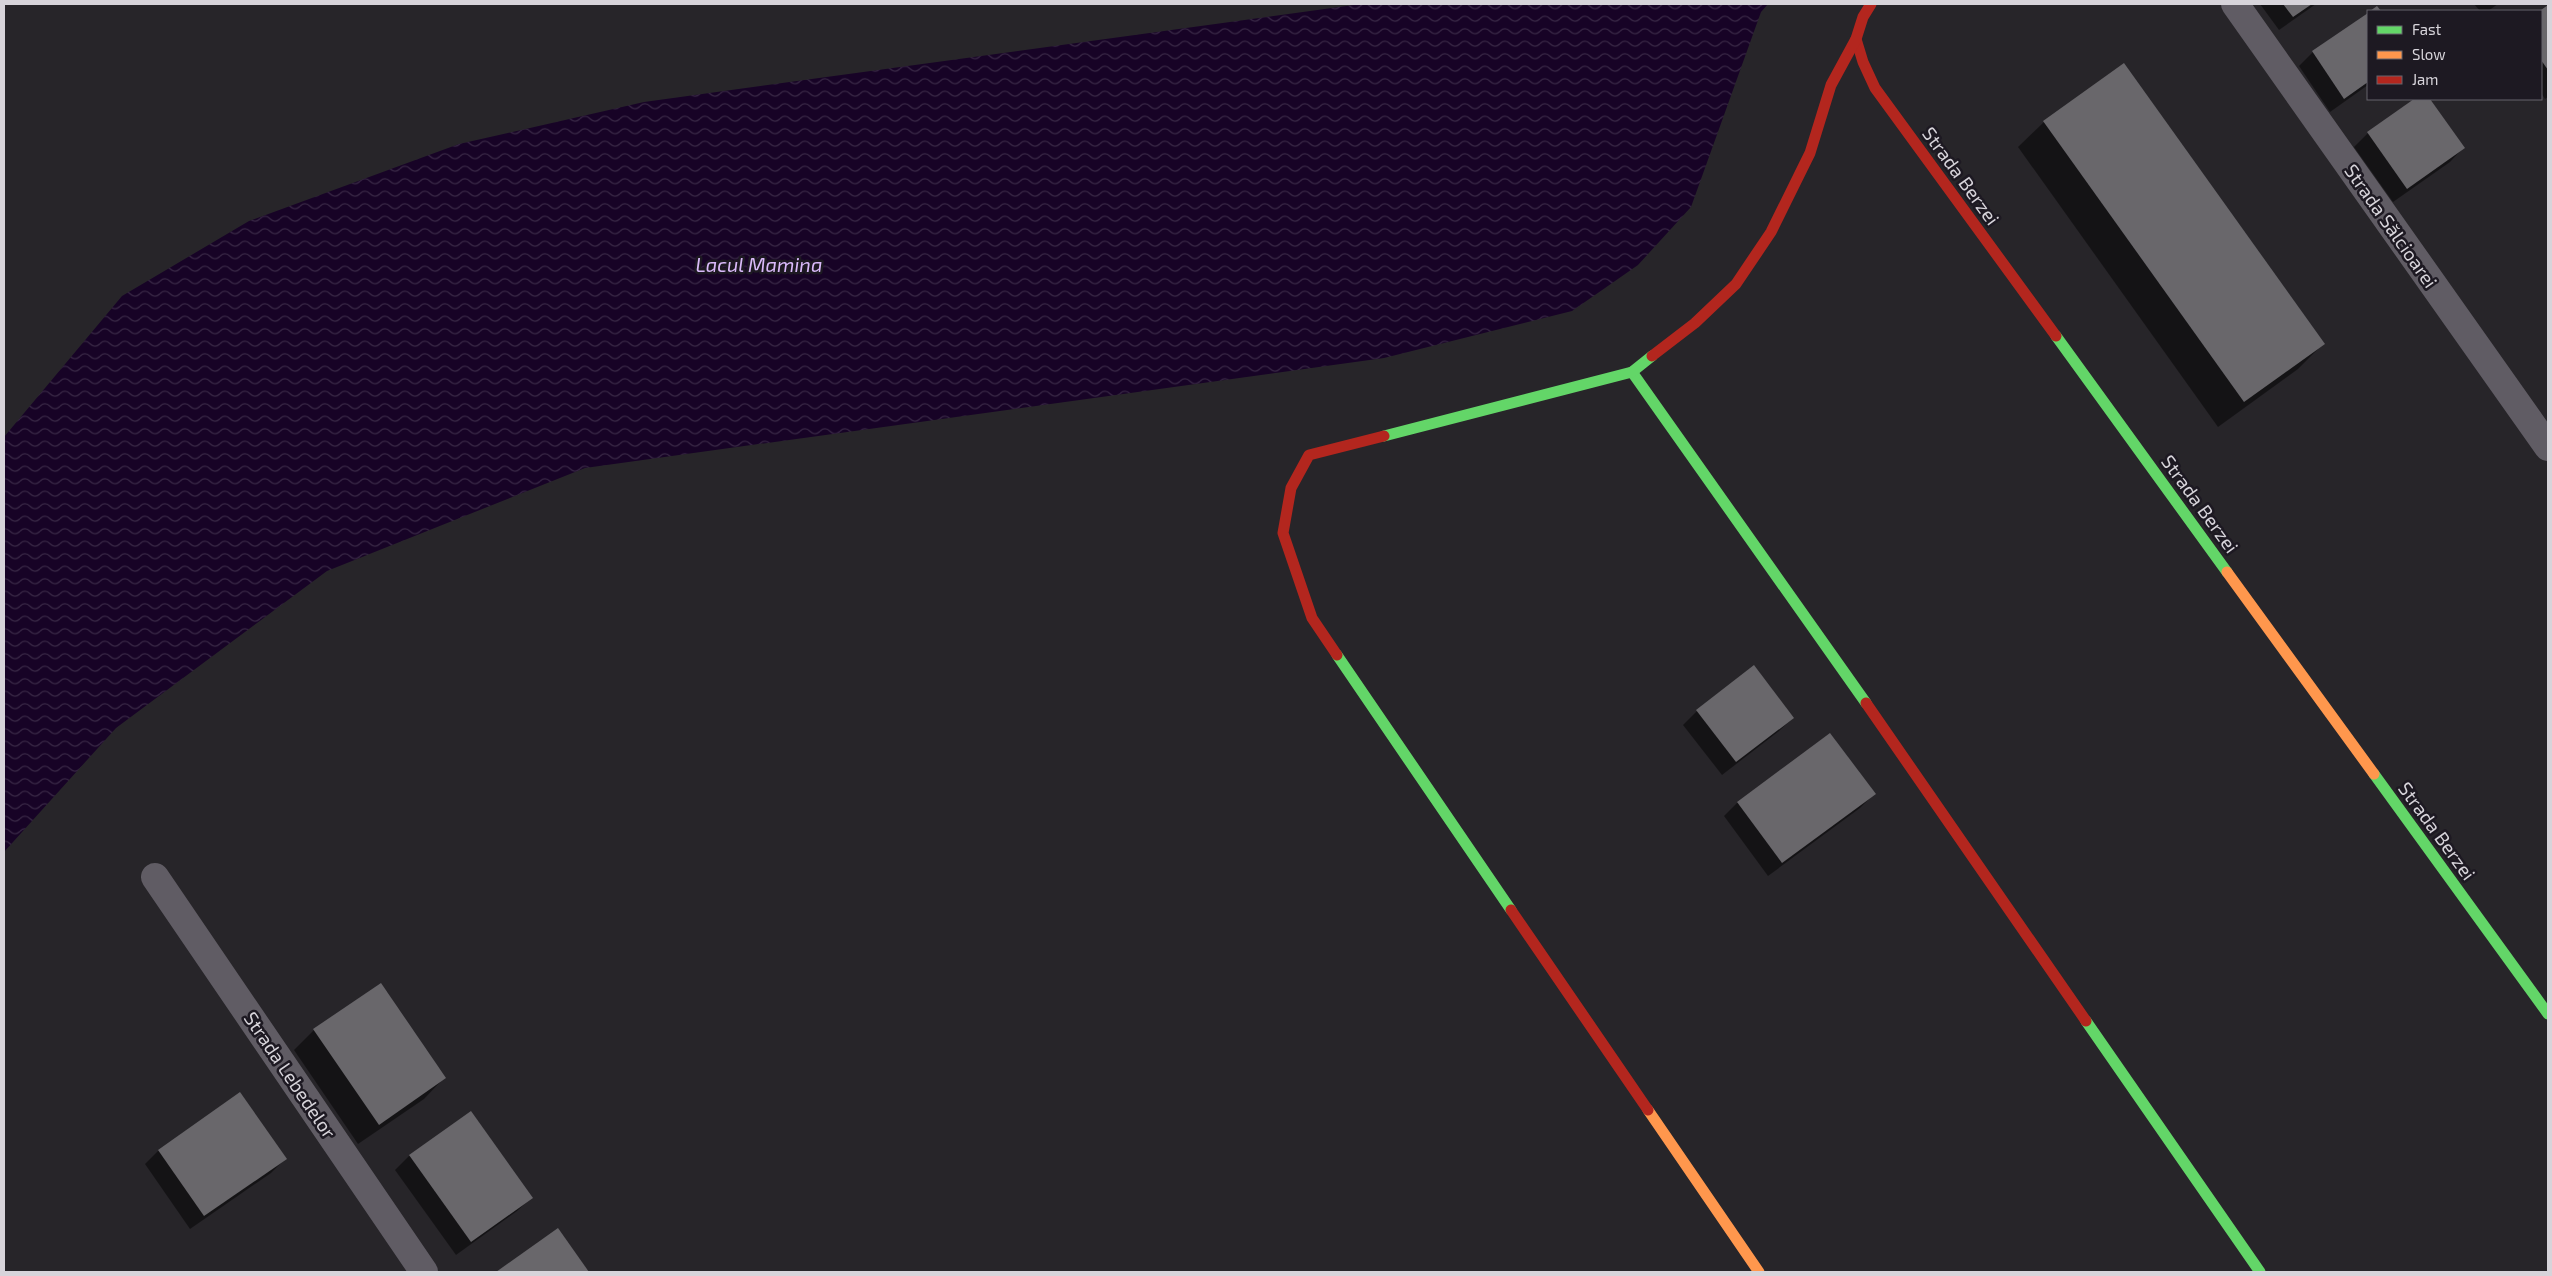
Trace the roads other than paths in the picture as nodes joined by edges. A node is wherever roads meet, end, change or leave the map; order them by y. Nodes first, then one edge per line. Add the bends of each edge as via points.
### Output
1 (1871, 4) edge
2 (2235, 4) edge
3 (1856, 39) junction
4 (1632, 372) junction
5 (2548, 447) edge
6 (156, 877) dead end
7 (2548, 1014) edge
8 (424, 1272) edge
9 (1759, 1272) edge
10 (2260, 1272) edge

1 - 3 street
2 - 5 street, Strada Sălcioarei
3 - 4 street via 1831,85 1810,153 1771,232 1736,284 1695,323
3 - 7 street, Strada Berzei via 1876,88
4 - 9 street via 1308,455 1291,488 1283,533 1312,618
4 - 10 street
6 - 8 street, Strada Lebedelor

